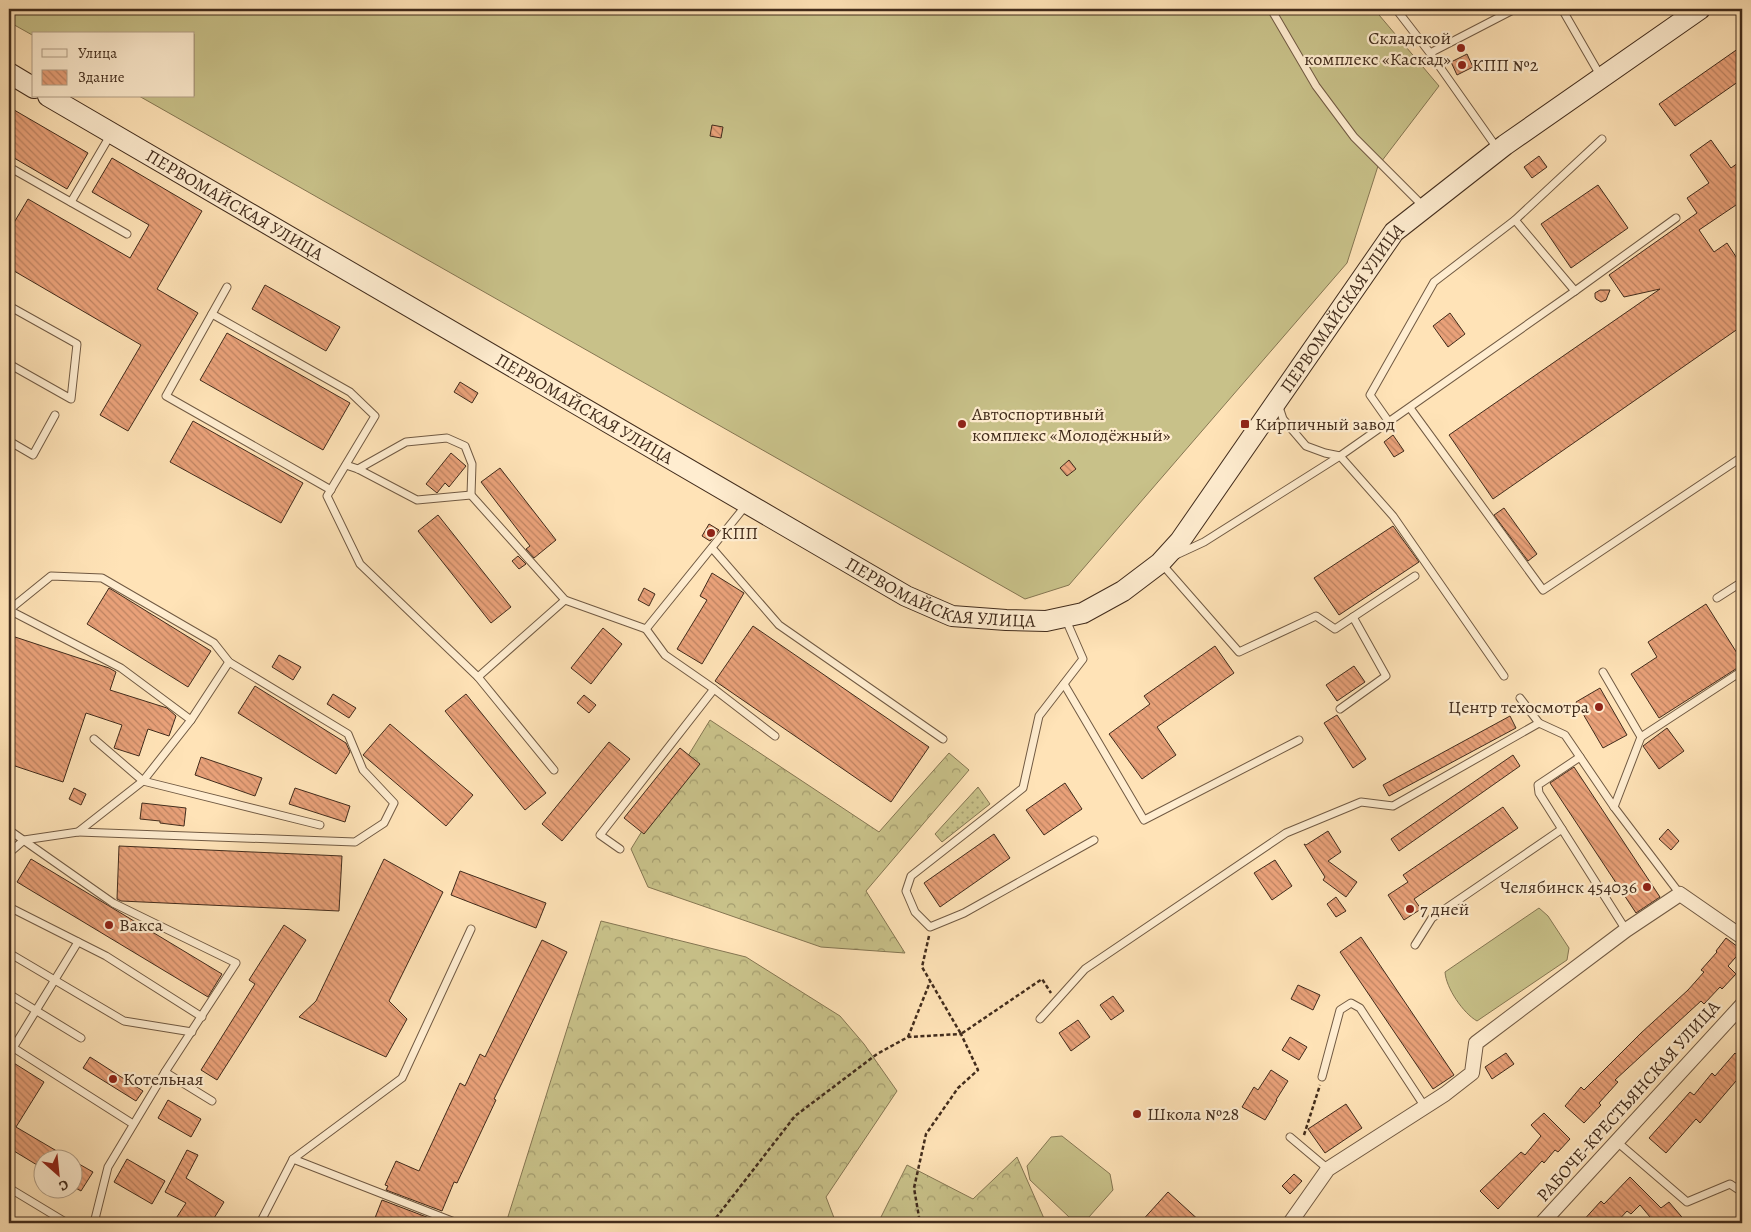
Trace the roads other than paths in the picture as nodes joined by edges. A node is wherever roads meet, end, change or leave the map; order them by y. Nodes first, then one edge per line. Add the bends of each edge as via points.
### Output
1 (1271, 9) edge
2 (1396, 9) edge
3 (1515, 9) edge
4 (1562, 9) edge
5 (1700, 9) edge
6 (1430, 53) junction
7 (9, 73) edge
8 (1602, 78) junction
9 (32, 87) edge
10 (51, 98) edge
11 (112, 133) junction
12 (1602, 139) dead end
13 (1499, 150) junction
14 (9, 168) edge
15 (71, 202) junction
16 (1425, 207) junction
17 (1676, 218) dead end
18 (1515, 220) junction
19 (127, 234) dead end
20 (227, 287) dead end
21 (1575, 291) junction
22 (9, 306) edge
23 (212, 314) junction
24 (9, 364) edge
25 (1278, 401) junction
26 (1410, 408) junction
27 (55, 415) dead end
28 (1389, 422) junction
29 (9, 441) edge
30 (1340, 456) junction
31 (1742, 457) edge
32 (346, 465) junction
33 (358, 469) junction
34 (330, 490) junction
35 (471, 495) junction
36 (747, 503) junction
37 (712, 548) junction
38 (1160, 563) junction
39 (1415, 576) dead end
40 (1742, 582) edge
41 (1717, 598) dead end
42 (566, 600) junction
43 (1065, 617) junction
44 (1354, 617) junction
45 (646, 629) junction
46 (229, 662) junction
47 (1742, 671) edge
48 (1603, 672) dead end
49 (1504, 676) dead end
50 (478, 677) junction
51 (1064, 684) junction
52 (714, 689) junction
53 (1520, 698) dead end
54 (1340, 709) dead end
55 (191, 720) junction
56 (1539, 722) junction
57 (775, 736) dead end
58 (1641, 737) junction
59 (94, 739) dead end
60 (943, 739) dead end
61 (1299, 740) dead end
62 (1580, 757) junction
63 (554, 770) dead end
64 (143, 781) junction
65 (1614, 807) junction
66 (320, 826) dead end
67 (1562, 829) junction
68 (9, 830) edge
69 (78, 832) junction
70 (24, 840) junction
71 (1094, 840) dead end
72 (620, 849) dead end
73 (9, 853) edge
74 (1680, 894) junction
75 (9, 908) edge
76 (471, 929) dead end
77 (1626, 930) junction
78 (1742, 938) edge
79 (78, 942) junction
80 (1415, 945) dead end
81 (9, 953) edge
82 (55, 980) junction
83 (9, 994) edge
84 (1742, 1005) edge
85 (36, 1011) junction
86 (202, 1017) junction
87 (1040, 1019) dead end
88 (192, 1032) junction
89 (80, 1038) dead end
90 (11, 1046) edge
91 (165, 1072) junction
92 (1322, 1077) road end
93 (212, 1101) dead end
94 (1425, 1107) junction
95 (133, 1124) junction
96 (1290, 1137) dead end
97 (1616, 1141) junction
98 (293, 1159) junction
99 (1328, 1170) junction
100 (9, 1188) edge
101 (1742, 1192) edge
102 (67, 1223) edge
103 (94, 1223) edge
104 (260, 1223) edge
105 (457, 1223) edge
106 (1290, 1223) edge
107 (1542, 1223) edge

1 - 16 lane via 1316,86 1354,137
2 - 6 lane
3 - 6 lane
4 - 8 lane
5 - 8 street, ПЕРВОМАЙСКАЯ УЛИЦА
6 - 13 lane
7 - 9 street
8 - 13 street, ПЕРВОМАЙСКАЯ УЛИЦА
10 - 11 street, ПЕРВОМАЙСКАЯ УЛИЦА
11 - 15 lane
11 - 36 street, ПЕРВОМАЙСКАЯ УЛИЦА
12 - 18 lane
13 - 16 street, ПЕРВОМАЙСКАЯ УЛИЦА
14 - 15 lane
15 - 19 lane
16 - 25 street, ПЕРВОМАЙСКАЯ УЛИЦА via 1394,232
17 - 21 lane
18 - 21 lane
18 - 28 lane via 1434,282 1370,396
20 - 23 lane
21 - 26 lane
22 - 24 lane via 77,344 71,399
23 - 32 lane via 350,392 375,416
23 - 34 lane via 166,396
25 - 30 lane via 1283,419 1306,446
25 - 38 street, ПЕРВОМАЙСКАЯ УЛИЦА via 1180,541
26 - 28 lane
26 - 31 lane via 1543,590
27 - 29 lane via 33,455
28 - 30 lane
30 - 38 lane via 1204,542
30 - 49 lane via 1393,516
32 - 33 lane
32 - 34 lane
33 - 35 lane via 417,500
33 - 35 lane via 406,442 447,438 465,446 472,464
34 - 50 lane via 327,496 360,564
35 - 42 lane
36 - 37 lane
36 - 43 street, ПЕРВОМАЙСКАЯ УЛИЦА via 906,596 952,616 1046,621
37 - 45 lane
37 - 60 lane via 779,625
38 - 43 street, ПЕРВОМАЙСКАЯ УЛИЦА via 1124,591 1083,614
38 - 44 lane via 1239,652 1316,616 1336,629
39 - 44 lane
40 - 41 lane
42 - 45 lane
42 - 50 lane
43 - 51 lane via 1083,659
44 - 54 lane via 1386,676
45 - 52 lane via 665,655
46 - 55 lane
46 - 55 lane via 214,643 102,578 51,576 9,610 121,668
46 - 69 lane via 348,734 363,770 394,803 384,823 355,842
47 - 58 lane
48 - 58 lane
50 - 63 lane
51 - 61 lane via 1144,820
51 - 71 lane via 1039,716 1023,788 911,876 906,891 915,912 930,927 964,913
52 - 57 lane
52 - 72 lane via 600,835
53 - 56 lane
55 - 64 lane
56 - 62 lane via 1565,735
56 - 87 lane via 1393,806 1361,802 1286,834 1085,969
58 - 65 lane
59 - 64 lane
62 - 65 lane
62 - 67 lane via 1538,785 1539,793
64 - 66 lane
64 - 69 lane
65 - 74 lane
67 - 77 lane
67 - 80 lane via 1432,918
68 - 70 lane
69 - 70 lane
70 - 73 lane
70 - 86 lane via 113,903 236,963
74 - 77 street
74 - 78 street
75 - 79 lane
76 - 98 lane via 402,1078
77 - 94 street via 1476,1043 1472,1073
79 - 82 lane
79 - 86 lane via 106,956
81 - 82 lane
82 - 85 lane
82 - 88 lane via 124,1021
83 - 85 lane
84 - 97 street, РАБОЧЕ-КРЕСТЬЯНСКАЯ УЛИЦА
85 - 89 lane
85 - 90 lane
86 - 88 lane
88 - 91 lane
90 - 95 lane
91 - 93 lane
91 - 95 lane
92 - 94 lane via 1340,1010 1351,1003 1360,1008
94 - 99 street
95 - 103 lane via 108,1167
96 - 99 lane
97 - 101 lane via 1686,1202 1730,1184
97 - 107 street, РАБОЧЕ-КРЕСТЬЯНСКАЯ УЛИЦА
98 - 104 lane
98 - 105 lane
99 - 106 street
100 - 102 lane

